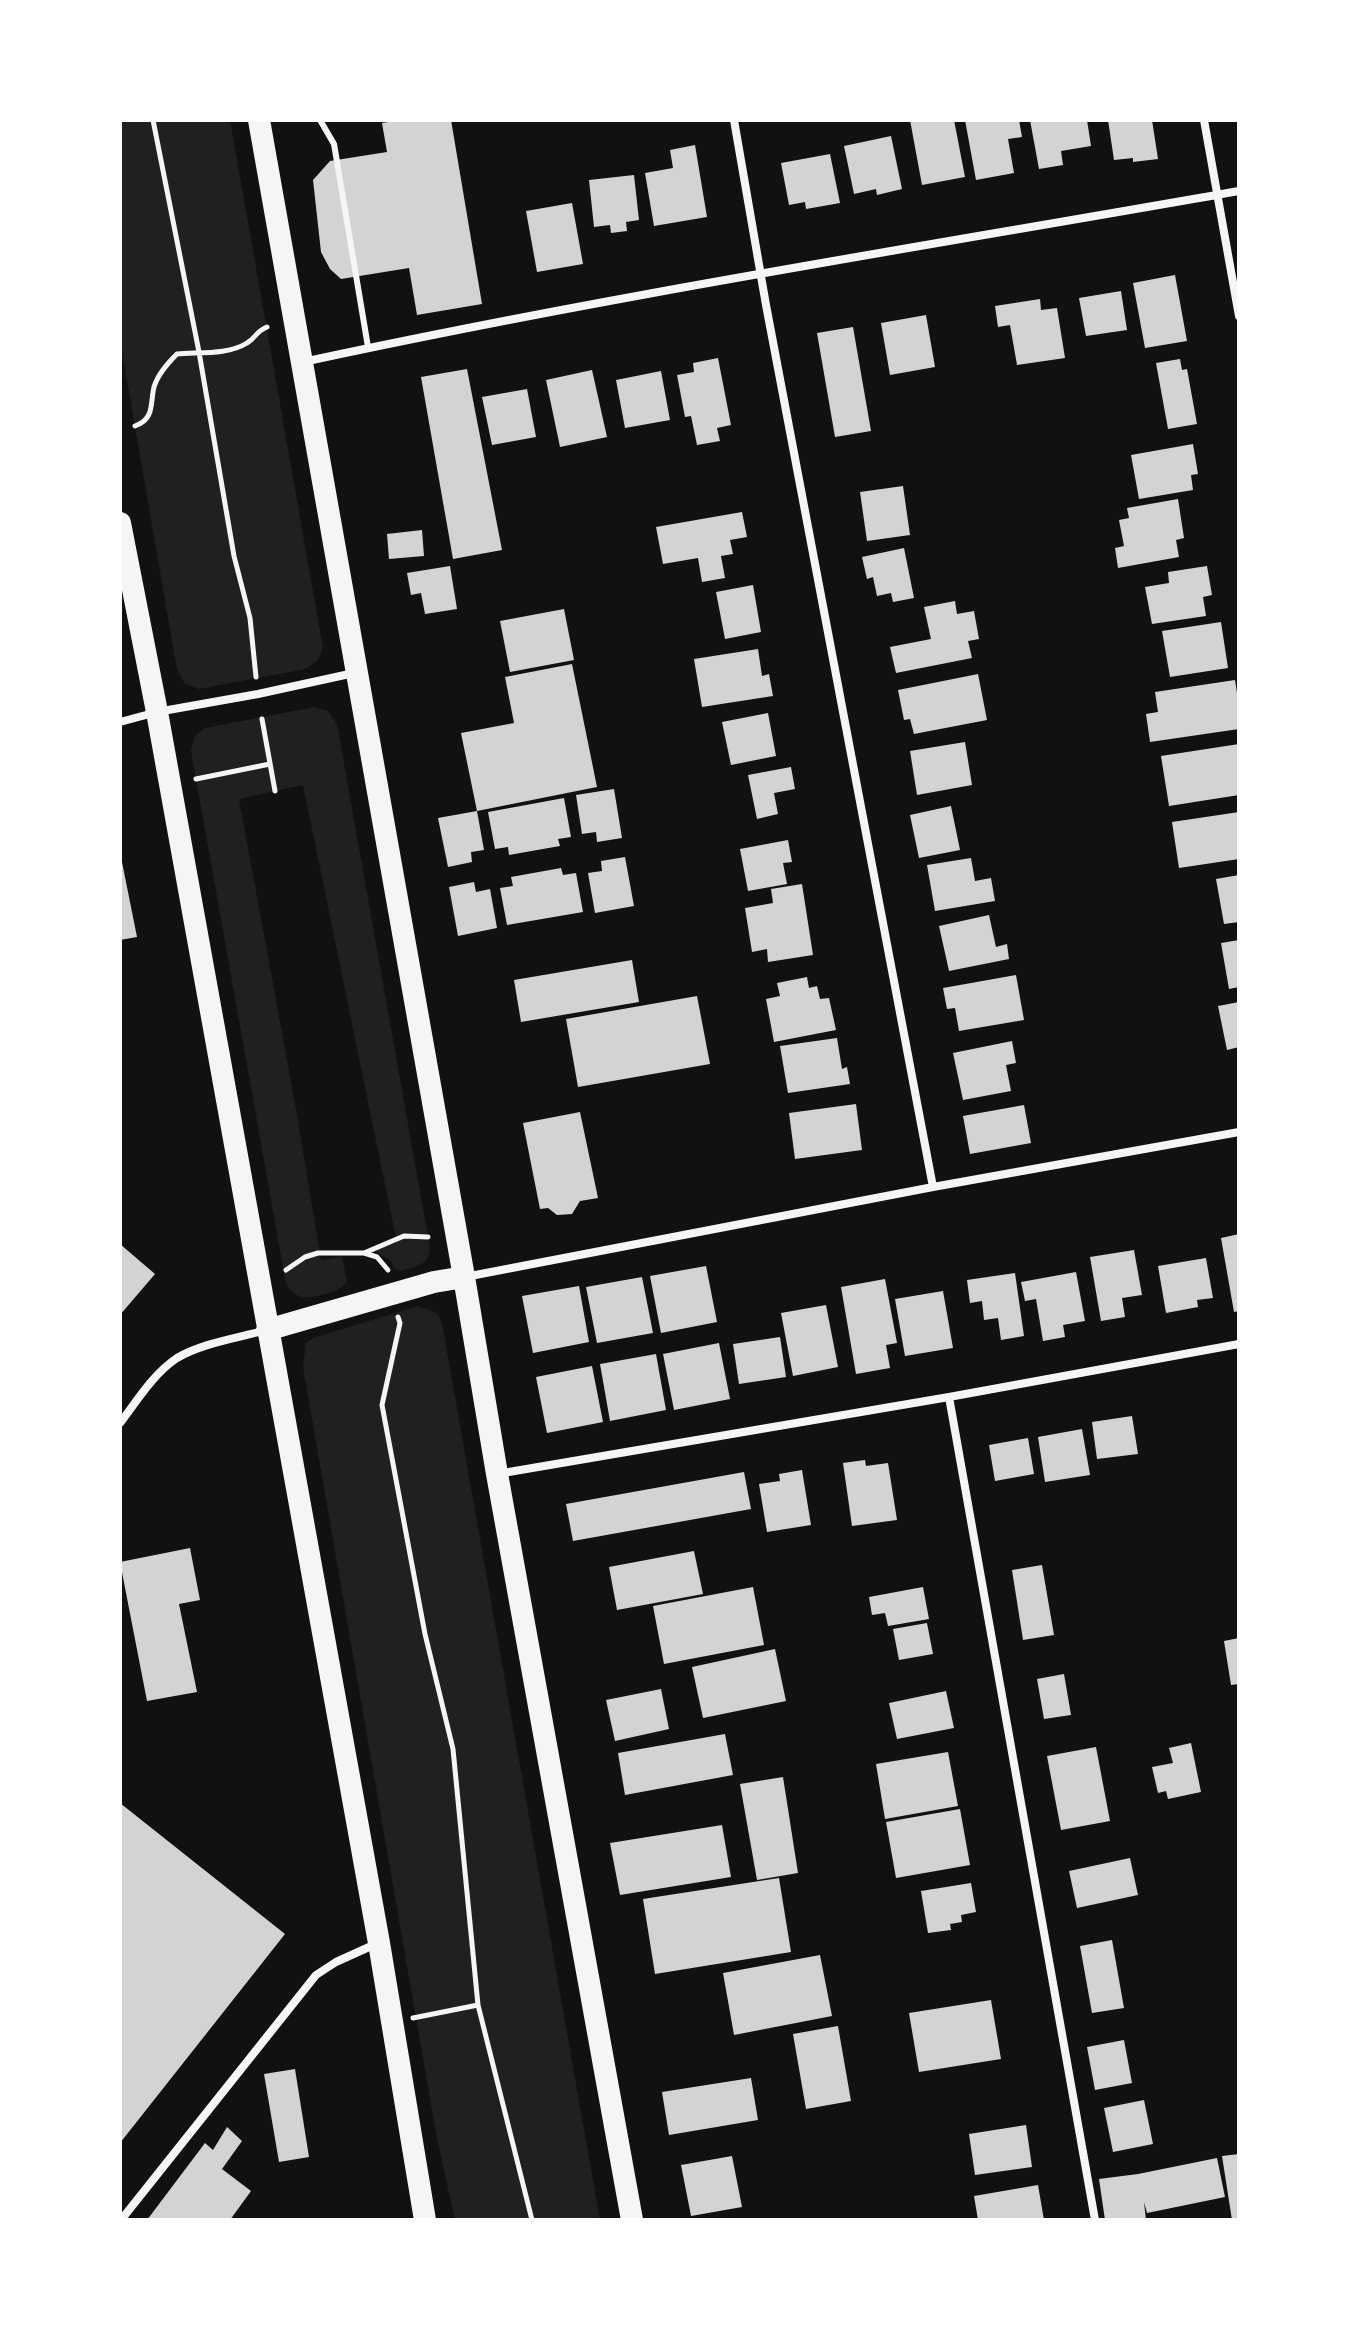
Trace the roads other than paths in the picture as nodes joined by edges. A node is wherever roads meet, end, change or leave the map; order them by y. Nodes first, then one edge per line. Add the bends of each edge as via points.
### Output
1 (259, 120) edge
2 (320, 120) edge
3 (734, 120) edge
4 (1204, 120) edge
5 (1239, 191) edge
6 (1217, 195) junction
7 (760, 272) junction
8 (1239, 316) edge
9 (368, 347) junction
10 (302, 362) junction
11 (120, 523) edge
12 (123, 552) edge
13 (356, 673) junction
14 (157, 712) junction
15 (120, 722) edge
16 (1239, 1132) edge
17 (933, 1187) junction
18 (464, 1277) junction
19 (267, 1330) junction
20 (1239, 1344) edge
21 (949, 1397) junction
22 (120, 1423) edge
23 (497, 1474) junction
24 (379, 1943) junction
25 (121, 2220) edge
26 (425, 2220) edge
27 (632, 2220) edge
28 (1095, 2220) edge

1 - 10 highway
2 - 9 lane via 334,144
3 - 7 street
4 - 6 street
5 - 6 street
6 - 7 street
6 - 8 street
7 - 9 street
7 - 17 street
9 - 10 street
10 - 13 highway
11 - 12 highway
12 - 14 highway
13 - 14 street
13 - 18 highway
14 - 15 street
14 - 19 highway
16 - 17 street
17 - 18 street
18 - 19 highway
18 - 23 highway
19 - 22 street via 177,1359 149,1384
19 - 24 highway
20 - 21 street
21 - 23 street
21 - 28 street
23 - 27 highway
24 - 25 street via 316,1975
24 - 26 highway

